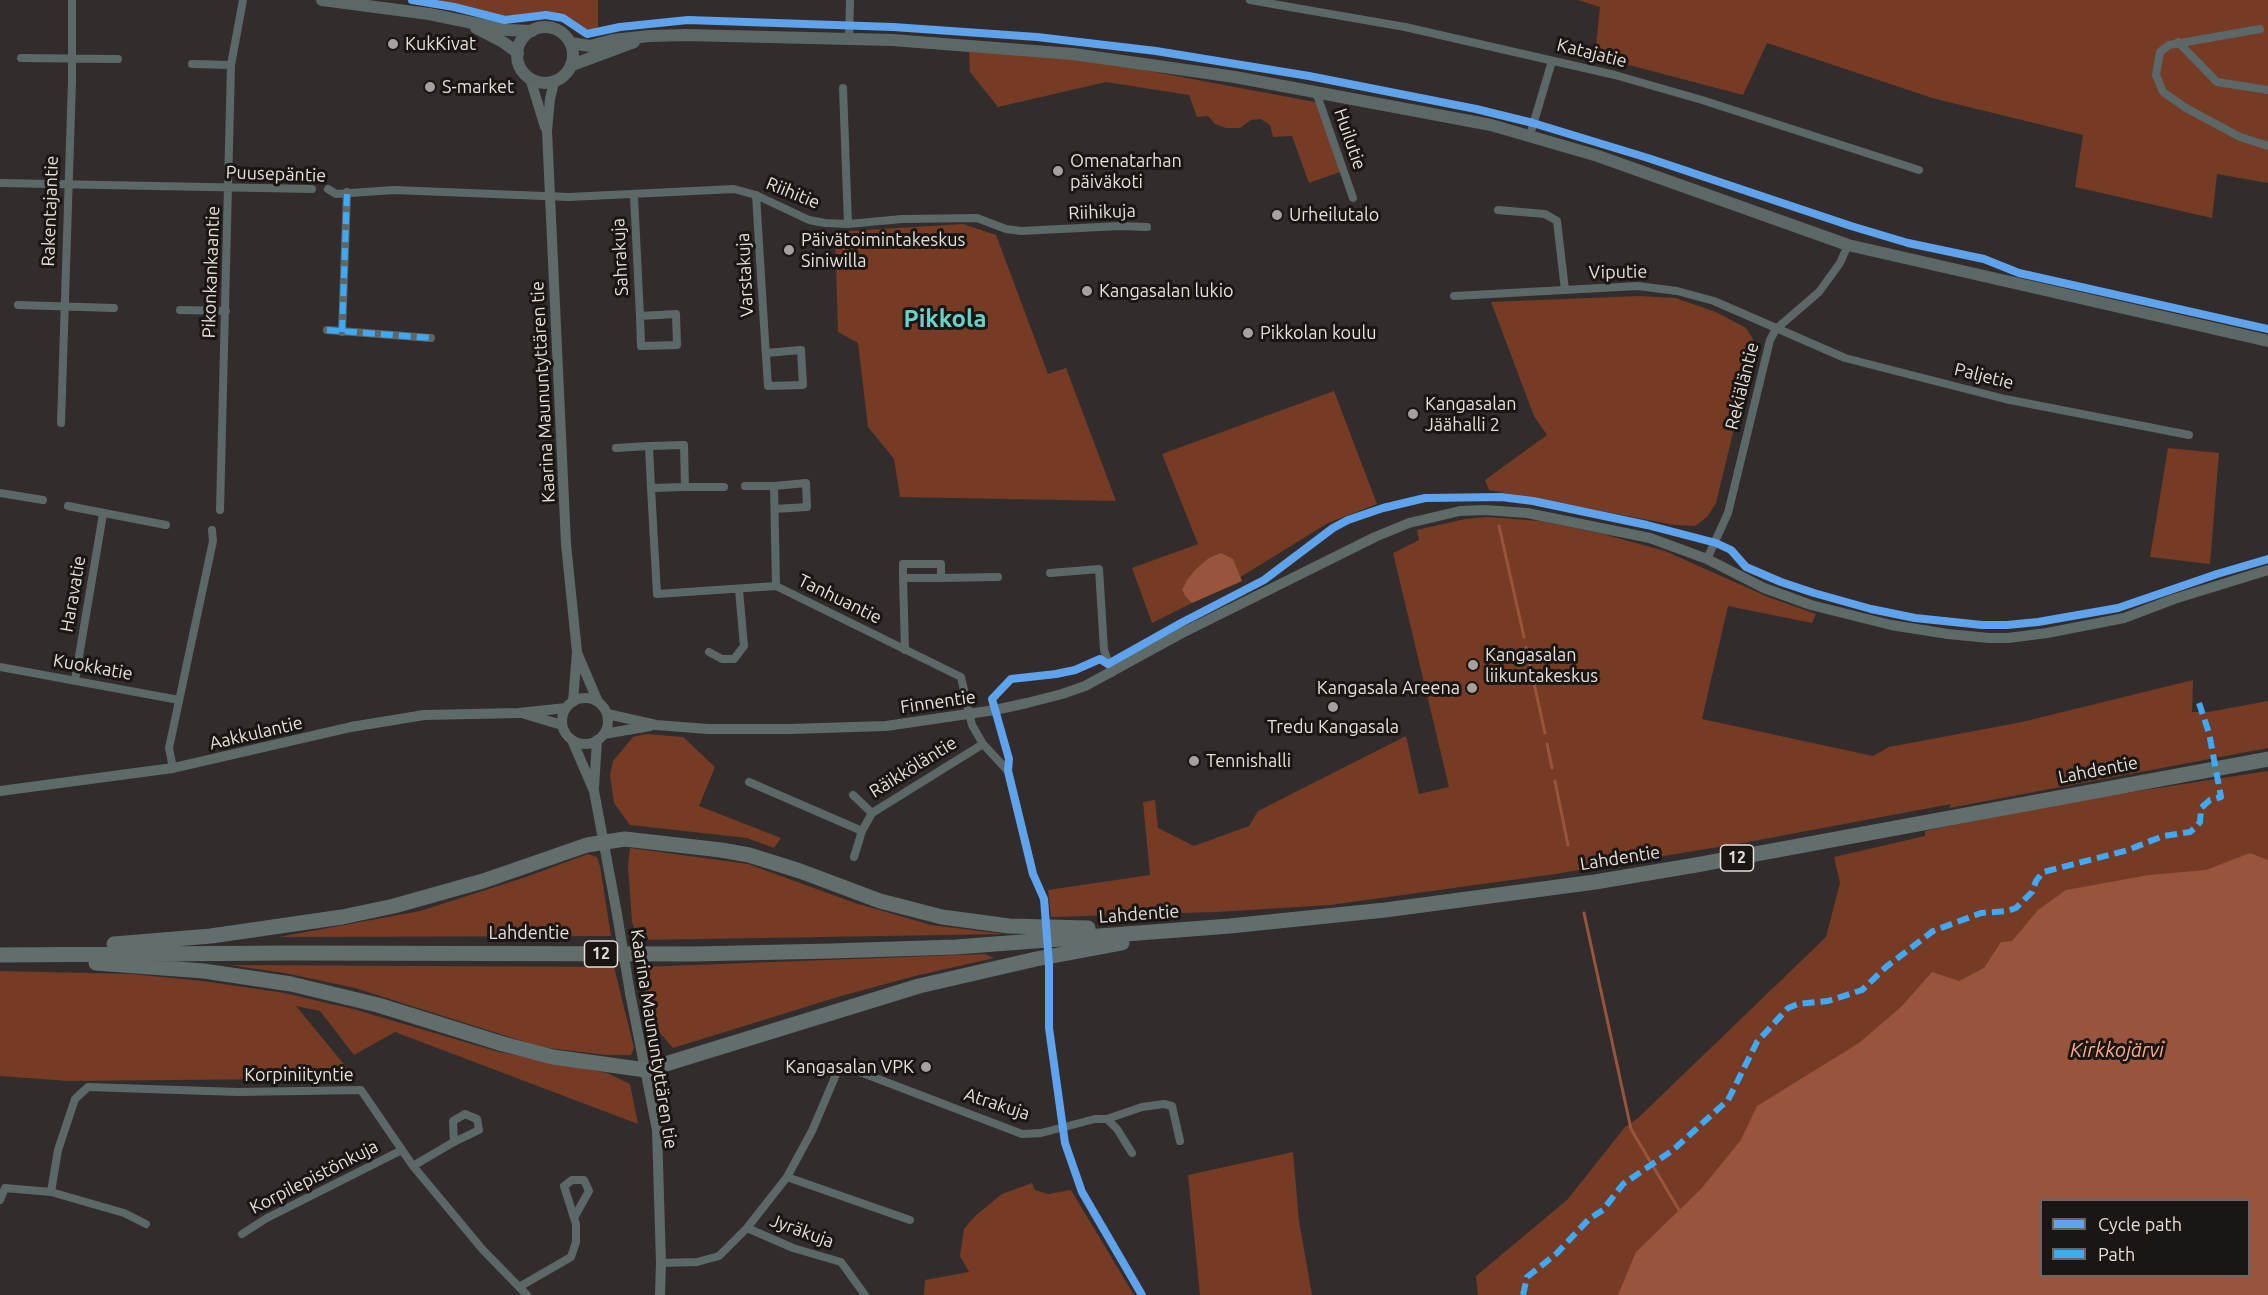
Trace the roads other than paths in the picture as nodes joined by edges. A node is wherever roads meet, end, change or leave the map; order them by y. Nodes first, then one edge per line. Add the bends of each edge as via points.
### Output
1 (72, 0) edge
2 (243, 0) edge
3 (322, 0) edge
4 (850, 0) edge
5 (1250, 0) edge
6 (464, 22) junction
7 (2260, 29) dead end
8 (532, 31) junction
9 (649, 36) junction
10 (849, 39) junction
11 (2178, 42) junction
12 (571, 43) junction
13 (518, 53) junction
14 (21, 58) dead end
15 (72, 59) junction
16 (118, 59) dead end
17 (1552, 61) junction
18 (192, 64) dead end
19 (572, 64) junction
20 (231, 65) junction
21 (530, 78) junction
22 (554, 82) junction
23 (843, 88) dead end
24 (2268, 90) edge
25 (1316, 92) junction
26 (547, 131) junction
27 (1530, 135) junction
28 (2268, 146) edge
29 (1919, 170) dead end
30 (0, 183) edge
31 (68, 184) junction
32 (229, 188) junction
33 (312, 189) dead end
34 (328, 189) dead end
35 (347, 192) junction
36 (550, 195) junction
37 (756, 195) junction
38 (634, 196) junction
39 (1353, 198) dead end
40 (1498, 210) dead end
41 (848, 224) junction
42 (1147, 227) dead end
43 (1059, 230) joint
44 (1848, 245) junction
45 (1565, 290) junction
46 (1454, 296) dead end
47 (18, 305) dead end
48 (64, 306) junction
49 (114, 308) dead end
50 (180, 310) dead end
51 (226, 311) junction
52 (640, 316) junction
53 (1776, 329) junction
54 (327, 330) dead end
55 (342, 332) junction
56 (431, 338) dead end
57 (2268, 341) edge
58 (766, 352) junction
59 (61, 423) dead end
60 (2189, 435) dead end
61 (649, 446) junction
62 (616, 448) dead end
63 (745, 486) dead end
64 (774, 486) junction
65 (685, 487) junction
66 (724, 487) dead end
67 (651, 488) junction
68 (0, 493) edge
69 (43, 500) dead end
70 (68, 506) dead end
71 (775, 509) junction
72 (220, 510) dead end
73 (103, 514) junction
74 (166, 525) dead end
75 (212, 530) dead end
76 (1707, 559) junction
77 (2268, 570) edge
78 (1050, 573) dead end
79 (903, 578) junction
80 (941, 578) junction
81 (998, 578) dead end
82 (776, 586) junction
83 (739, 590) junction
84 (905, 650) junction
85 (577, 652) junction
86 (709, 652) dead end
87 (0, 667) edge
88 (1112, 673) junction
89 (75, 680) junction
90 (179, 700) junction
91 (598, 702) junction
92 (569, 705) junction
93 (519, 713) junction
94 (607, 714) junction
95 (968, 714) junction
96 (656, 724) junction
97 (562, 725) junction
98 (600, 737) junction
99 (572, 740) junction
100 (983, 744) junction
101 (2268, 759) edge
102 (173, 768) junction
103 (750, 782) dead end
104 (0, 791) edge
105 (594, 791) junction
106 (853, 795) dead end
107 (872, 813) junction
108 (862, 831) junction
109 (604, 842) junction
110 (854, 857) dead end
111 (1033, 874) dead end
112 (1202, 929) junction
113 (0, 955) edge
114 (646, 1070) junction
115 (1107, 1119) junction
116 (454, 1142) dead end
117 (1180, 1142) dead end
118 (402, 1150) junction
119 (1132, 1153) dead end
120 (413, 1166) junction
121 (787, 1177) junction
122 (51, 1192) junction
123 (0, 1200) edge
124 (575, 1216) dead end
125 (910, 1220) dead end
126 (146, 1224) dead end
127 (747, 1228) junction
128 (242, 1234) dead end
129 (661, 1263) junction
130 (519, 1287) junction
131 (527, 1295) edge
132 (660, 1295) edge
133 (865, 1295) edge

1 - 15 street, Rakentajantie
2 - 20 street, Pikonkankaantie
3 - 6 main road
4 - 10 street
5 - 17 street, Katajatie via 1405,27
6 - 8 main road
6 - 13 main road
7 - 11 street
8 - 12 main road via 554,28
8 - 13 main road via 523,38
9 - 10 main road
9 - 12 main road via 590,46
9 - 19 main road
10 - 25 main road via 1073,54
11 - 24 street via 2217,82
11 - 28 street via 2160,52 2156,75 2163,92 2241,137
12 - 19 main road
13 - 21 main road via 520,67
14 - 15 street
15 - 16 street
15 - 31 street, Rakentajantie
17 - 27 street
17 - 29 street, Katajatie via 1702,100
18 - 20 street
19 - 22 main road
20 - 32 street, Pikonkankaantie
21 - 22 main road
21 - 26 street, Kaarina Maununtyttären tie
22 - 26 street, Kaarina Maununtyttären tie
23 - 41 street
25 - 27 main road
25 - 39 street, Huilutie
26 - 36 street, Kaarina Maununtyttären tie
27 - 44 main road
30 - 31 street, Puusepäntie
31 - 32 street, Puusepäntie
31 - 48 street, Rakentajantie
32 - 33 street, Puusepäntie
32 - 51 street, Pikonkankaantie
34 - 35 street, Puusepäntie via 336,194
35 - 36 street, Puusepäntie
35 - 55 street
36 - 38 street, Riihitie
36 - 85 street, Kaarina Maununtyttären tie via 566,544
37 - 38 street, Riihitie via 734,189
37 - 41 street, Riihitie via 809,220
37 - 58 street, Varstakuja
38 - 52 street, Sahrakuja
40 - 45 street via 1545,214 1557,221
41 - 43 street, Riihitie via 977,218 1006,229
42 - 43 street, Riihikuja
44 - 53 street, Rekiäläntie via 1819,292
44 - 57 main road
45 - 46 street, Viputie
45 - 53 street, Viputie via 1638,286 1677,291 1714,301
47 - 48 street
48 - 49 street
48 - 59 street, Rakentajantie
50 - 51 street
51 - 72 street, Pikonkankaantie
52 - 52 street, Sahrakuja via 676,314 677,345 642,346
53 - 60 street, Paljetie via 1845,358 2005,399
53 - 76 street, Rekiäläntie via 1770,340 1728,513
54 - 55 street
55 - 56 street
58 - 58 street, Varstakuja via 801,350 803,385 768,386
61 - 62 street
61 - 65 street via 684,445
61 - 67 street, Tanhuantie
63 - 64 street
64 - 71 street
64 - 71 street via 806,483 807,507
65 - 66 street
65 - 67 street
67 - 83 street, Tanhuantie via 657,594
68 - 69 street
70 - 73 street
71 - 82 street
73 - 74 street
73 - 89 street, Haravatie
75 - 90 street via 213,541
76 - 77 street, Finnentie via 1764,588 1811,605 1891,625 2008,638 2124,618
76 - 88 street, Finnentie via 1650,538 1527,513 1460,511 1409,523 1347,550
78 - 88 street via 1099,569 1104,651
79 - 80 street
79 - 80 street via 903,564 941,564
79 - 84 street
80 - 81 street
82 - 83 street, Tanhuantie
82 - 84 street, Tanhuantie
83 - 86 street via 744,646 734,659 722,659
84 - 95 street, Tanhuantie via 961,677
85 - 91 street, Kaarina Maununtyttären tie
85 - 92 street, Kaarina Maununtyttären tie
87 - 89 street, Kuokkatie
88 - 95 street, Finnentie via 1062,694
89 - 90 street, Kuokkatie
90 - 102 street via 170,748
91 - 92 street via 585,698
91 - 94 street
92 - 93 street, Aakkulantie
92 - 97 street
93 - 97 street, Aakkulantie
93 - 102 street, Aakkulantie via 424,715 377,722
94 - 96 street, Finnentie
94 - 98 street
95 - 96 street, Finnentie via 886,726 708,729
95 - 100 street
96 - 98 street, Finnentie
97 - 99 street
98 - 99 street via 584,744
98 - 105 street, Kaarina Maununtyttären tie
99 - 105 street, Kaarina Maununtyttären tie
100 - 107 street, Räikköläntie
100 - 111 street via 1008,771
101 - 112 highway, Lahdentie / 12 via 1696,866 1385,910
102 - 104 street, Aakkulantie
103 - 108 street
105 - 109 street, Kaarina Maununtyttären tie
106 - 107 street
107 - 108 street, Räikköläntie
108 - 110 street, Räikköläntie
109 - 112 highway via 625,839 749,855 912,910 976,922 1042,928
109 - 113 highway via 586,844 437,895 307,924
109 - 114 street, Kaarina Maununtyttären tie, bridge
112 - 113 highway, Lahdentie / 12 via 956,947 808,952
112 - 114 highway via 1036,959 920,986
113 - 114 highway via 247,976 378,1005 553,1057
114 - 129 street, Kaarina Maununtyttären tie via 657,1130
115 - 117 street, Atrakuja via 1142,1107 1172,1106
115 - 119 street
115 - 121 street, Atrakuja via 1022,1134 852,1069 838,1070
116 - 120 street
118 - 120 street, Korpiniityntie
118 - 122 street, Korpiniityntie via 361,1090 238,1092 88,1087 75,1099 58,1150
118 - 128 street, Korpilepistönkuja
120 - 130 street, Korpiniityntie
121 - 125 street
121 - 127 street
122 - 123 street via 5,1188
122 - 126 street via 124,1213
124 - 130 street via 576,1242 571,1257
127 - 129 street via 719,1256 697,1262
127 - 133 street, Jyräkuja via 793,1248 841,1262
129 - 132 street, Kaarina Maununtyttären tie
130 - 131 street, Korpiniityntie

